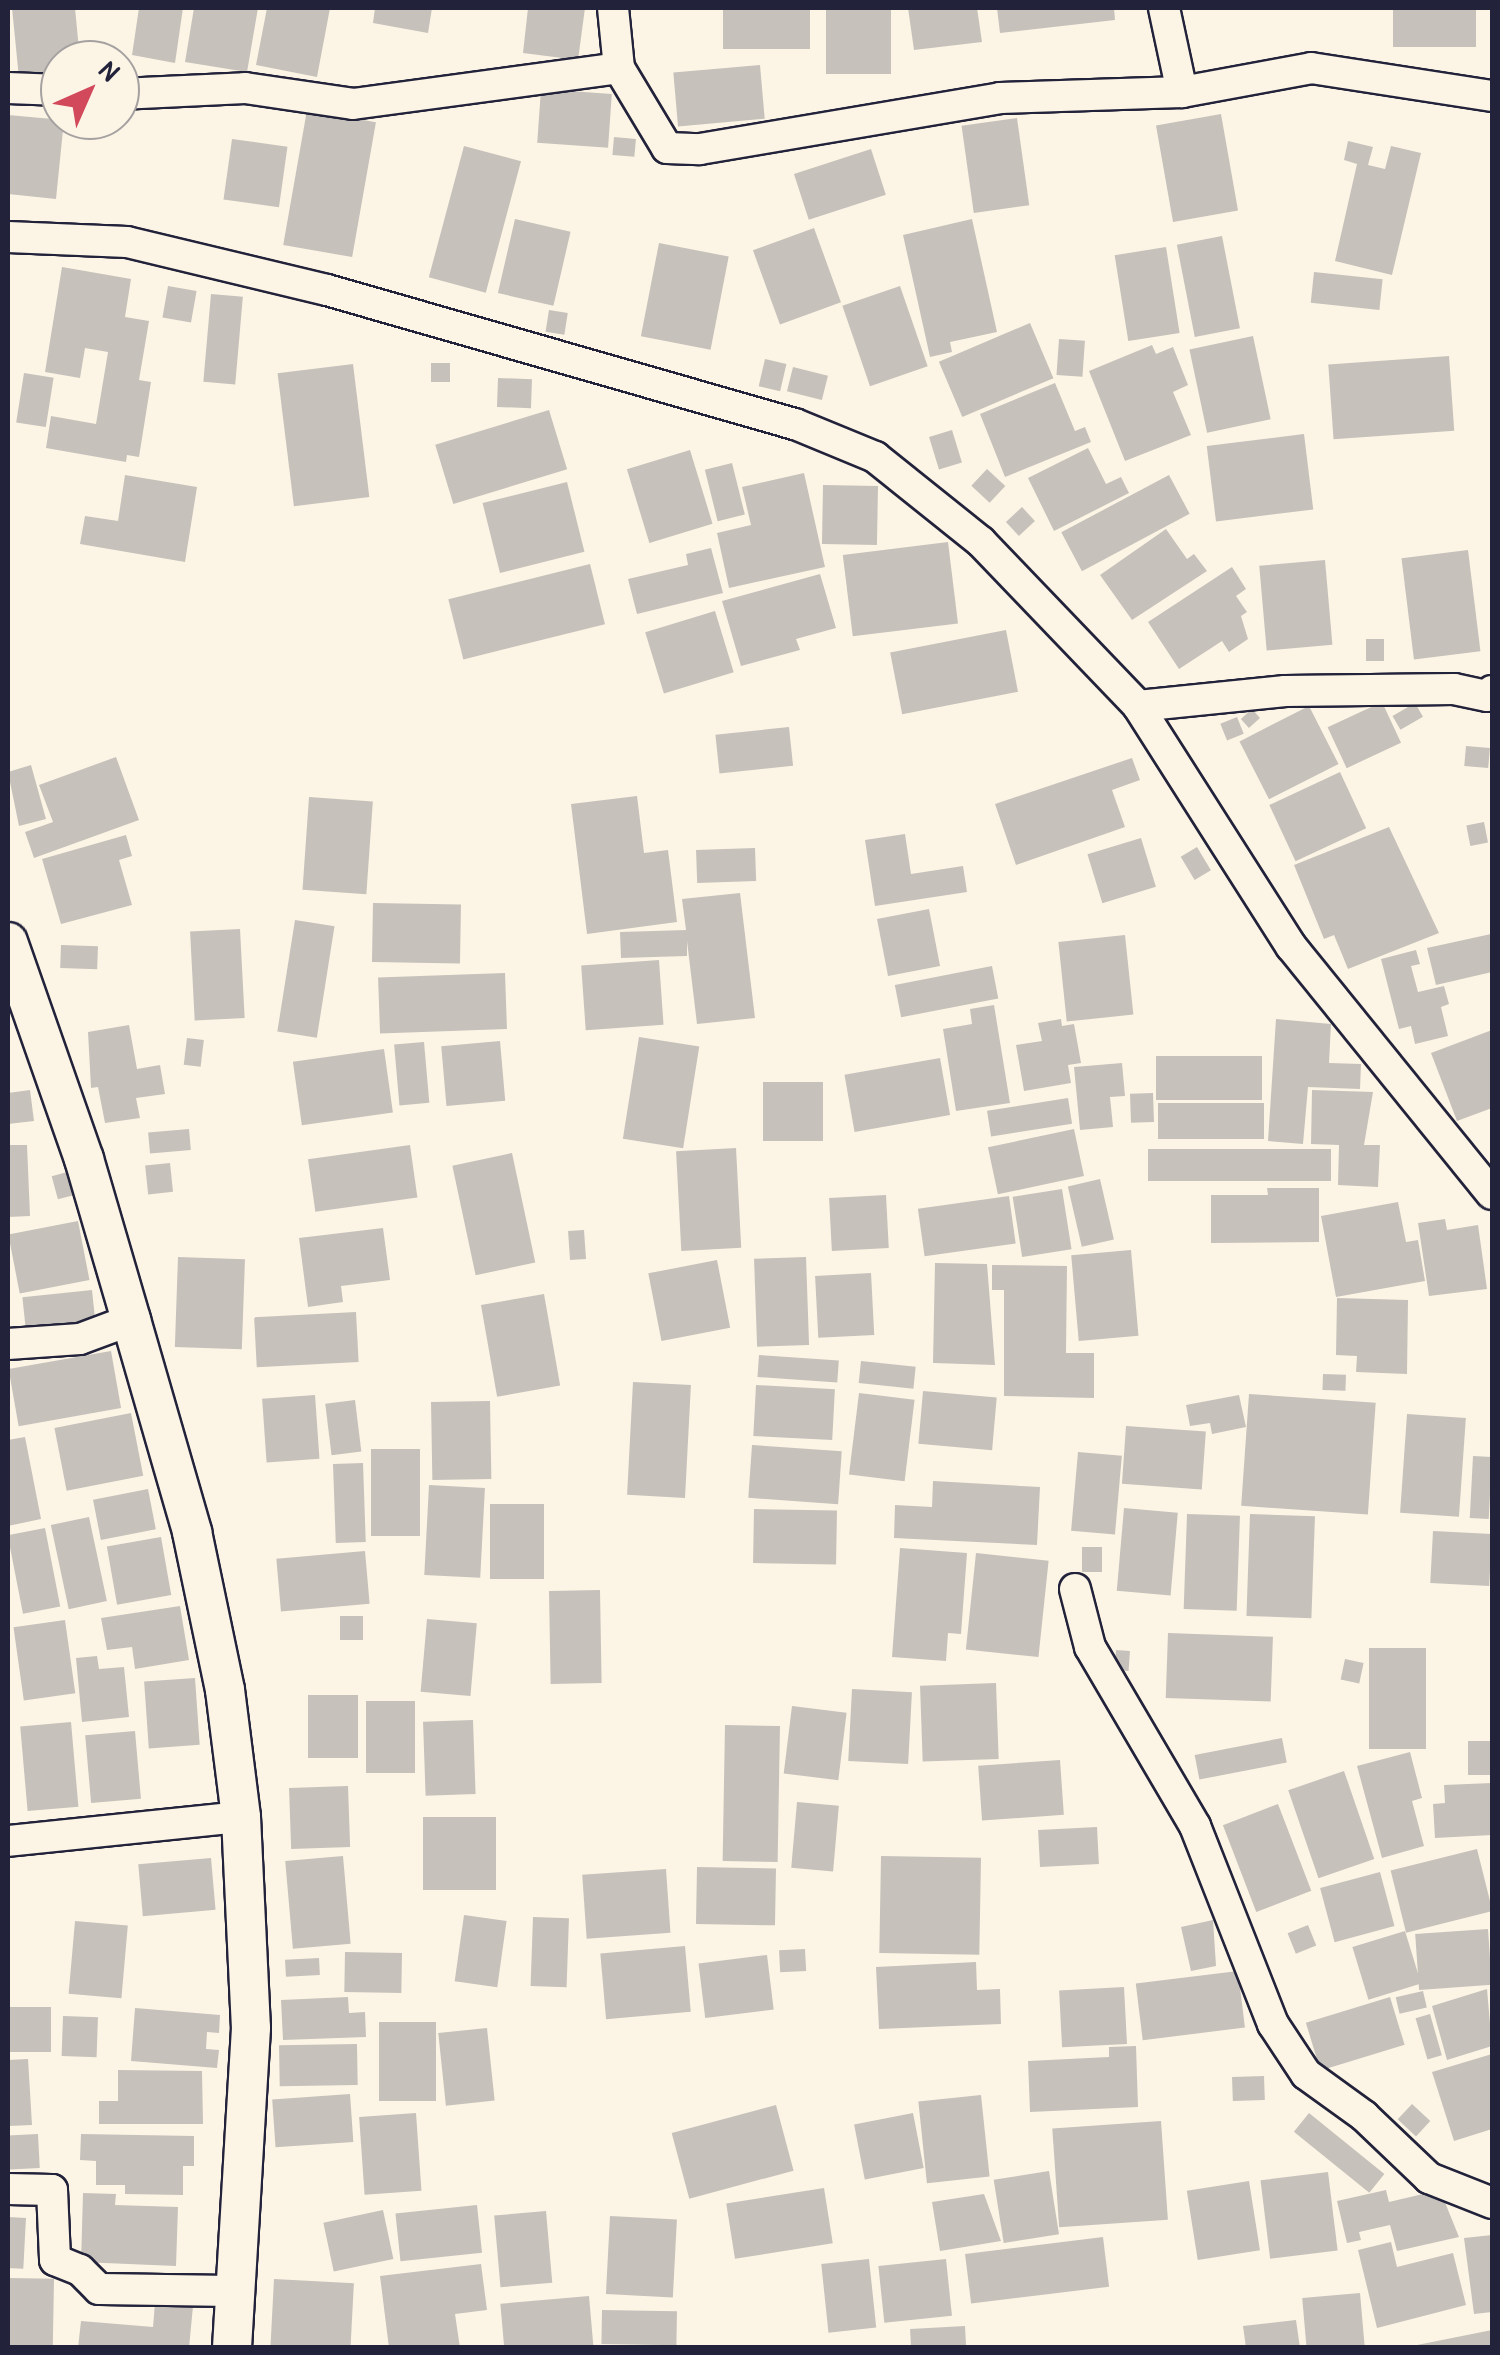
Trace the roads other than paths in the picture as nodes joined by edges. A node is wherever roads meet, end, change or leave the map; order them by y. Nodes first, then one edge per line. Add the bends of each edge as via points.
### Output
1 (613, 8) edge
2 (1164, 8) edge
3 (619, 68) junction
4 (8, 88) edge
5 (40, 89) edge
6 (1182, 92) junction
7 (140, 93) edge
8 (1492, 96) edge
9 (8, 237) edge
10 (1491, 696) edge
11 (1138, 706) junction
12 (8, 942) edge
13 (1492, 1194) edge
14 (131, 1320) junction
15 (8, 1344) edge
16 (1075, 1589) dead end
17 (241, 1816) junction
18 (8, 1841) edge
19 (8, 2189) edge
20 (1492, 2203) edge
21 (234, 2292) junction
22 (232, 2348) edge

1 - 3 street
2 - 6 street
3 - 6 street via 667,148 1000,98
3 - 7 street via 353,104 244,88
4 - 5 street
6 - 8 street via 1311,68
9 - 11 street via 127,242 326,290 796,424 875,457 934,501
10 - 11 street via 1454,690 1286,691
11 - 13 street via 1291,946
12 - 14 street via 84,1159
14 - 15 street via 80,1339
14 - 17 street via 192,1532 225,1690
16 - 20 street via 1090,1647 1195,1826 1273,2024 1306,2074 1364,2116 1429,2178
17 - 18 street
17 - 21 street via 251,2028
19 - 21 street via 52,2190 54,2260 80,2270 98,2289
21 - 22 street

